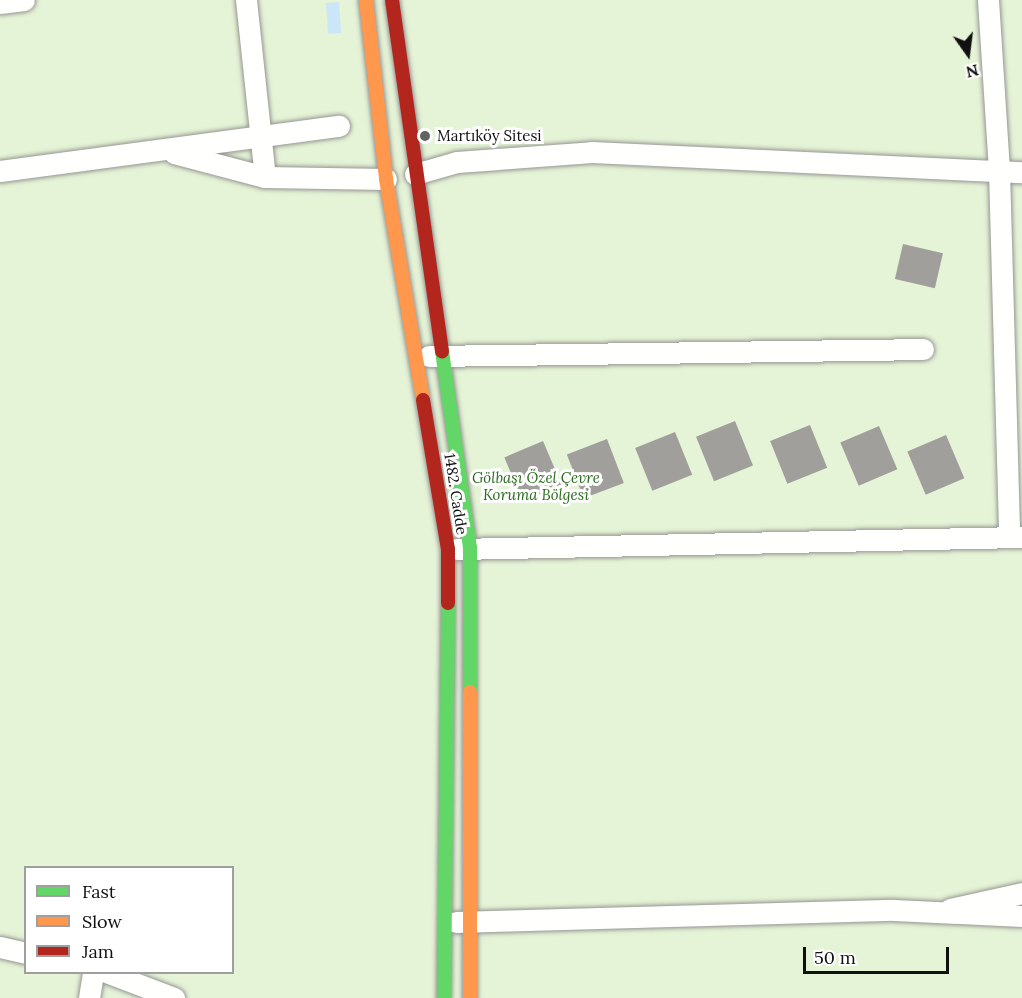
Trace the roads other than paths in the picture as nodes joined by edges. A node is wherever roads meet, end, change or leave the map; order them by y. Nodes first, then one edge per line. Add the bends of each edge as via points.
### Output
1 (24, 0) edge
2 (246, 0) edge
3 (366, 0) edge
4 (392, 0) edge
5 (988, 0) edge
6 (0, 3) edge
7 (339, 126) dead end
8 (261, 135) junction
9 (164, 150) junction
10 (0, 171) edge
11 (999, 171) junction
12 (1022, 172) edge
13 (416, 174) junction
14 (265, 177) junction
15 (386, 179) junction
16 (923, 349) dead end
17 (444, 356) junction
18 (418, 357) junction
19 (1015, 537) edge
20 (470, 548) junction
21 (448, 549) junction
22 (1022, 893) edge
23 (940, 913) junction
24 (1022, 916) edge
25 (470, 921) junction
26 (444, 922) junction
27 (0, 947) edge
28 (24, 953) edge
29 (93, 974) edge
30 (111, 974) edge
31 (89, 998) edge
32 (174, 998) edge
33 (444, 998) edge
34 (470, 998) edge

1 - 6 street
2 - 8 street
3 - 15 street, 1482. Cadde
4 - 13 street, 1482. Cadde
5 - 11 street
7 - 8 street
8 - 9 street
8 - 14 street
9 - 10 street
9 - 14 street
11 - 12 street
11 - 13 street via 592,152 468,161
11 - 19 street
13 - 15 street
13 - 17 street, 1482. Cadde
14 - 15 street
15 - 18 street, 1482. Cadde
16 - 17 street
17 - 18 street
17 - 20 street, 1482. Cadde
18 - 21 street, 1482. Cadde
19 - 20 street
20 - 21 street
20 - 25 street, 1482. Cadde
21 - 26 street, 1482. Cadde
22 - 23 street via 982,898
23 - 24 street
23 - 25 street
25 - 26 street
25 - 34 street, 1482. Cadde
26 - 33 street, 1482. Cadde
27 - 28 street
29 - 31 street
30 - 32 street

